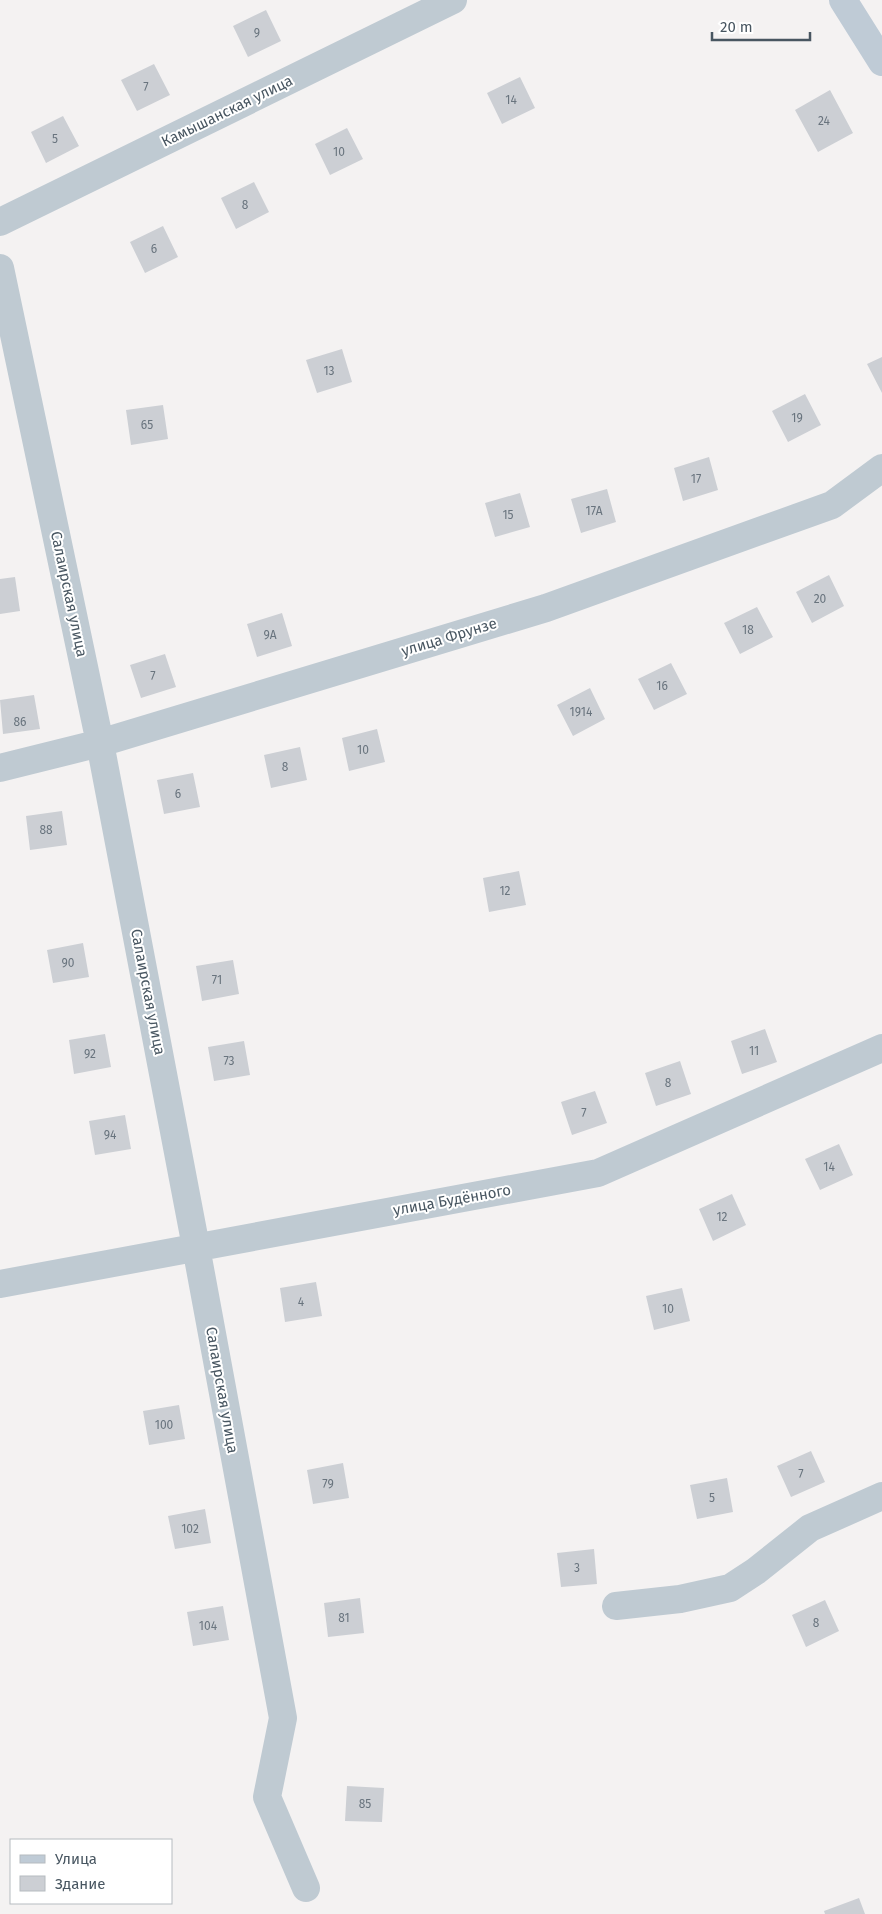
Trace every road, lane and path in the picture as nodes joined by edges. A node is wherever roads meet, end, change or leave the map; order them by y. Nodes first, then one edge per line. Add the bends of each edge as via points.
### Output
1 (453, 0) edge
2 (843, 0) edge
3 (882, 62) edge
4 (0, 222) edge
5 (0, 268) edge
6 (882, 468) edge
7 (100, 743) junction
8 (0, 768) edge
9 (882, 1048) edge
10 (196, 1247) junction
11 (0, 1284) edge
12 (882, 1496) edge
13 (616, 1606) dead end
14 (306, 1888) dead end

1 - 4 street, Камышанская улица
2 - 3 street
5 - 7 street, Салаирская улица
6 - 7 street, улица Фрунзе via 832,505 546,608
7 - 8 street, улица Фрунзе
7 - 10 street, Салаирская улица
9 - 10 street, улица Будённого via 598,1174
10 - 11 street, улица Будённого
10 - 14 street, Салаирская улица via 283,1718 267,1797
12 - 13 street via 810,1528 730,1588 680,1599

